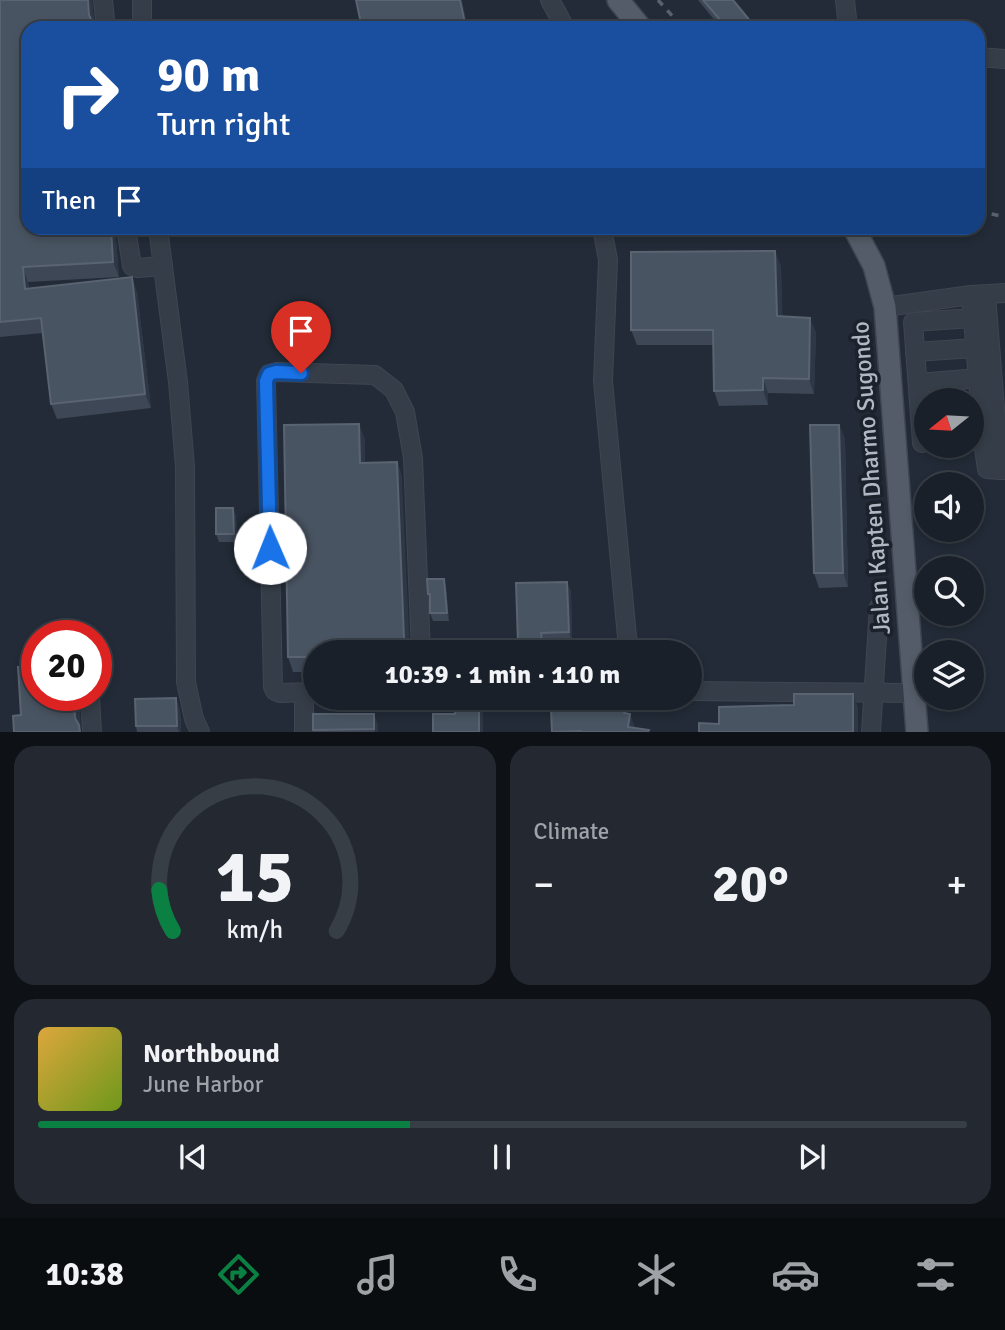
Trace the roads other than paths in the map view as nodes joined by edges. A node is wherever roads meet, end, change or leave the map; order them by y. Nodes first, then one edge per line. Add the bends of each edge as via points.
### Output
1 (103, 0) edge
2 (142, 0) edge
3 (550, 0) edge
4 (618, 0) edge
5 (845, 0) edge
6 (105, 21) edge
7 (142, 21) edge
8 (561, 21) edge
9 (635, 21) edge
10 (847, 21) edge
11 (985, 58) edge
12 (1005, 59) edge
13 (127, 235) edge
14 (159, 235) edge
15 (603, 235) edge
16 (858, 235) edge
17 (163, 265) junction
18 (1005, 293) edge
19 (979, 295) junction
20 (886, 307) junction
21 (973, 318) junction
22 (975, 348) junction
23 (915, 352) junction
24 (978, 378) junction
25 (918, 383) junction
26 (919, 388) edge
27 (977, 388) edge
28 (982, 458) edge
29 (1002, 470) edge
30 (879, 607) dead end
31 (420, 640) edge
32 (628, 640) edge
33 (702, 691) edge
34 (874, 692) junction
35 (303, 693) edge
36 (912, 693) junction
37 (307, 710) edge
38 (91, 711) edge
39 (92, 732) edge
40 (200, 732) edge
41 (304, 732) edge
42 (871, 732) edge
43 (917, 732) edge

1 - 6 street
2 - 7 street
3 - 8 street
4 - 9 main road
5 - 10 street
11 - 12 street
13 - 17 street via 132,266
14 - 17 street
15 - 32 street via 608,260 603,381
16 - 20 main road, Jalan Kapten Dharmo Sugondo via 874,266
17 - 40 street via 185,467 186,682
18 - 19 street
19 - 20 street
19 - 21 street
19 - 29 street
20 - 36 main road, Jalan Kapten Dharmo Sugondo
21 - 22 street
21 - 23 street via 913,322
22 - 23 street
22 - 24 street
23 - 25 street
24 - 25 street
24 - 27 street
25 - 26 street
28 - 29 street via 986,469
30 - 34 street
31 - 35 street via 413,458 405,412 394,390 375,375 269,374 273,687 280,693
33 - 34 street
34 - 36 street
34 - 42 street
36 - 43 main road, Jalan Kapten Dharmo Sugondo
37 - 41 street
38 - 39 street

